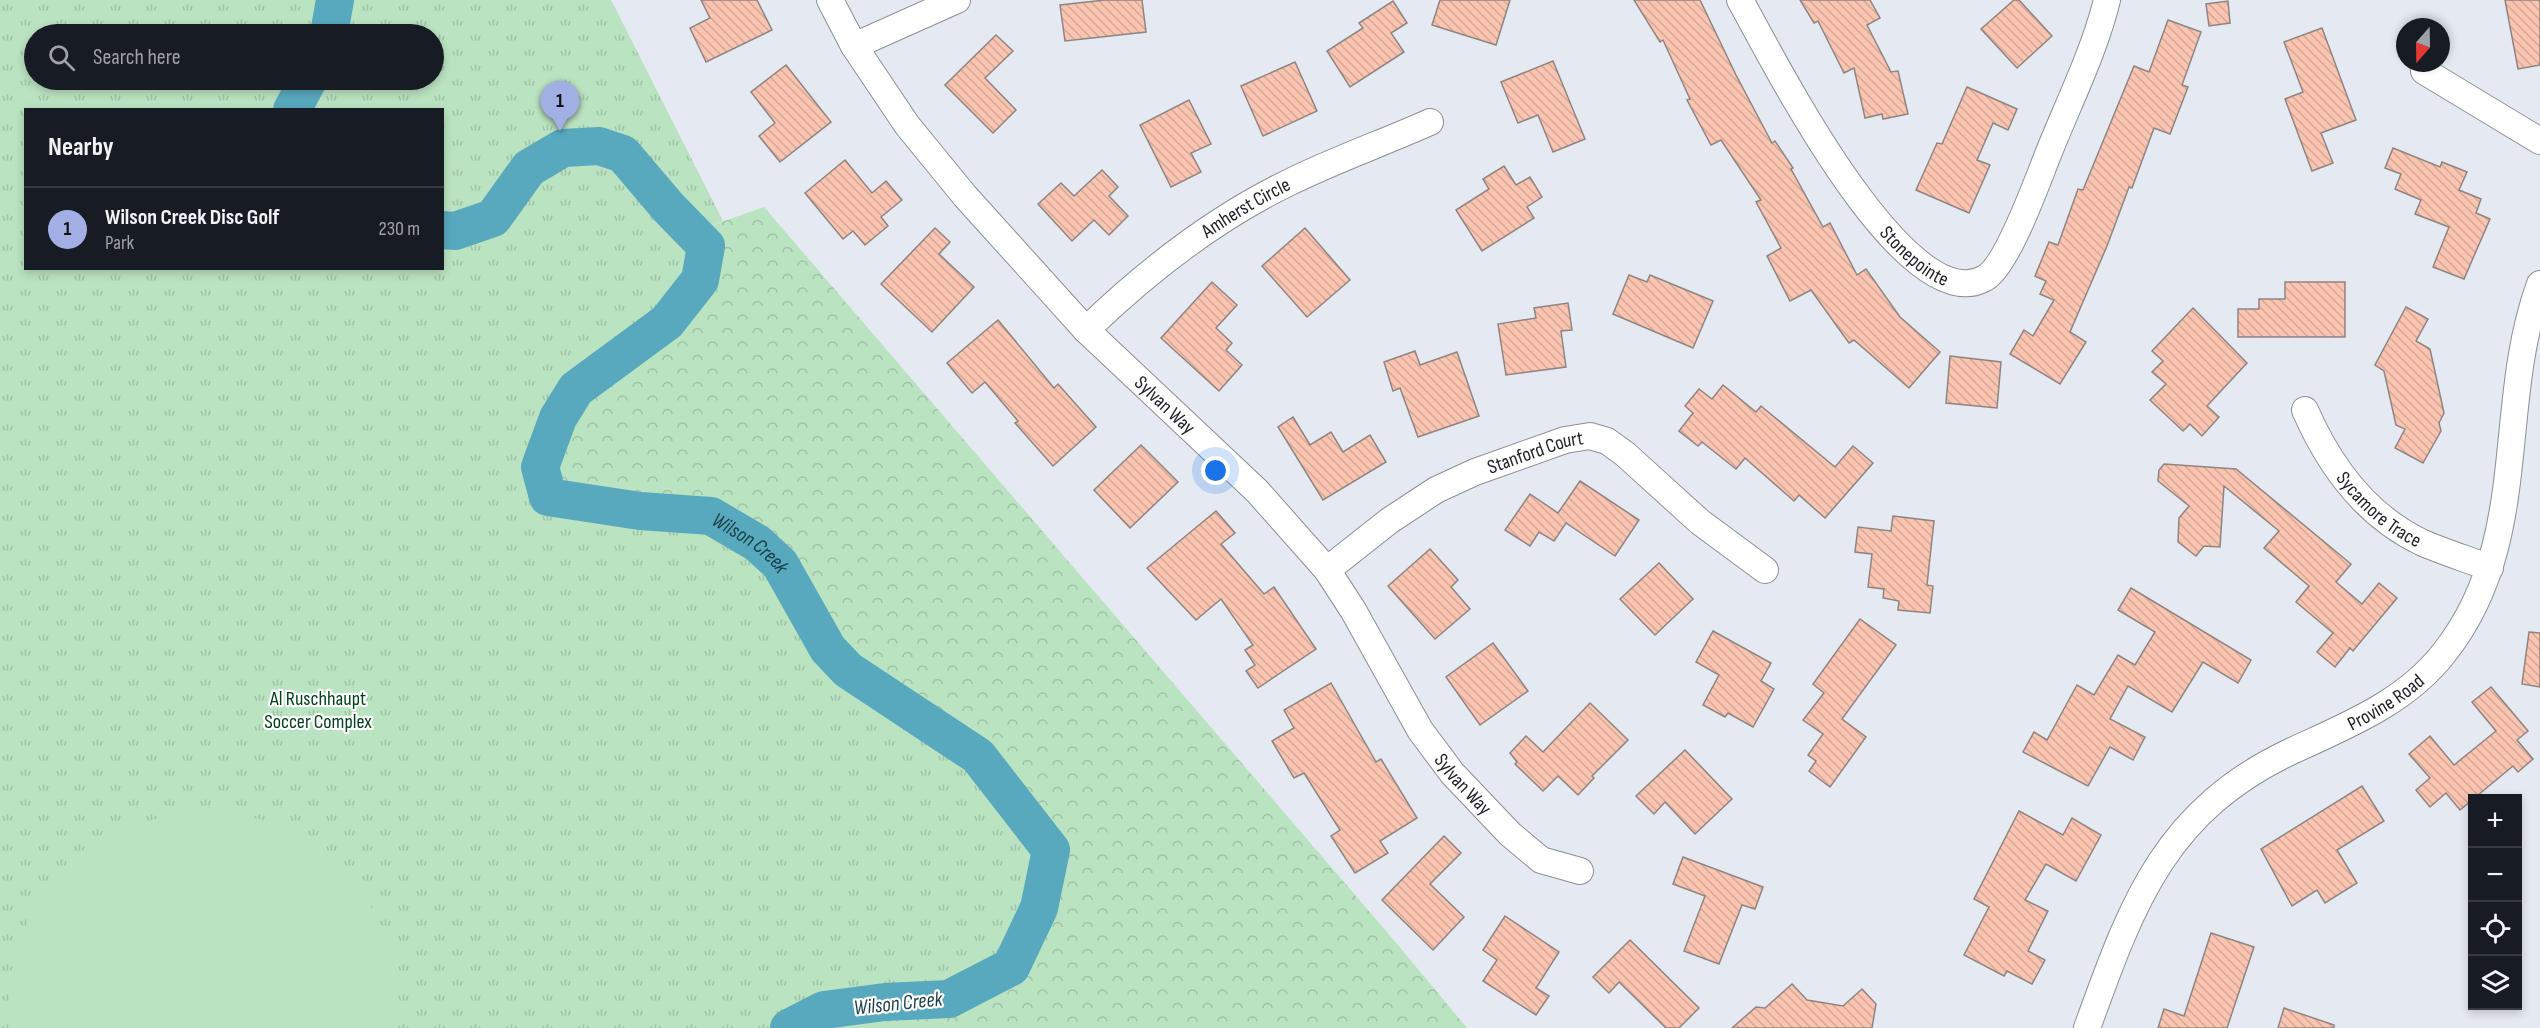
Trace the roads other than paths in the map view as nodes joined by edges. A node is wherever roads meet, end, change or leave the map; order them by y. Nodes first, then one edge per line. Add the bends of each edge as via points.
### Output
1 (830, 0) edge
2 (957, 0) edge
3 (1740, 0) edge
4 (2107, 0) edge
5 (854, 46) junction
6 (2426, 72) edge
7 (1430, 122) dead end
8 (2540, 141) edge
9 (2540, 284) edge
10 (1086, 330) junction
11 (2305, 410) dead end
12 (2490, 568) junction
13 (1327, 570) junction
14 (1765, 570) dead end
15 (1581, 871) dead end
16 (2087, 1028) edge

1 - 5 street, Sylvan Way
2 - 5 street
3 - 4 street, Stonepointe via 1842,176 1874,217 1926,269 1957,282 1985,278 2003,256 2033,193
5 - 10 street, Sylvan Way via 929,152
6 - 8 street
7 - 10 street, Amherst Circle via 1290,182 1226,217 1149,272
9 - 12 street, Provine Road via 2523,344 2508,488
10 - 13 street, Sylvan Way via 1257,490
11 - 12 street, Sycamore Trace via 2337,470 2364,502 2421,542
12 - 16 street, Provine Road via 2468,615 2427,672 2368,716 2250,775 2217,797 2183,830 2144,885
13 - 14 street, Stanford Court via 1436,490 1553,444 1590,436 1608,441 1625,454 1700,522
13 - 15 street, Sylvan Way via 1420,730 1452,773 1510,834 1541,860

